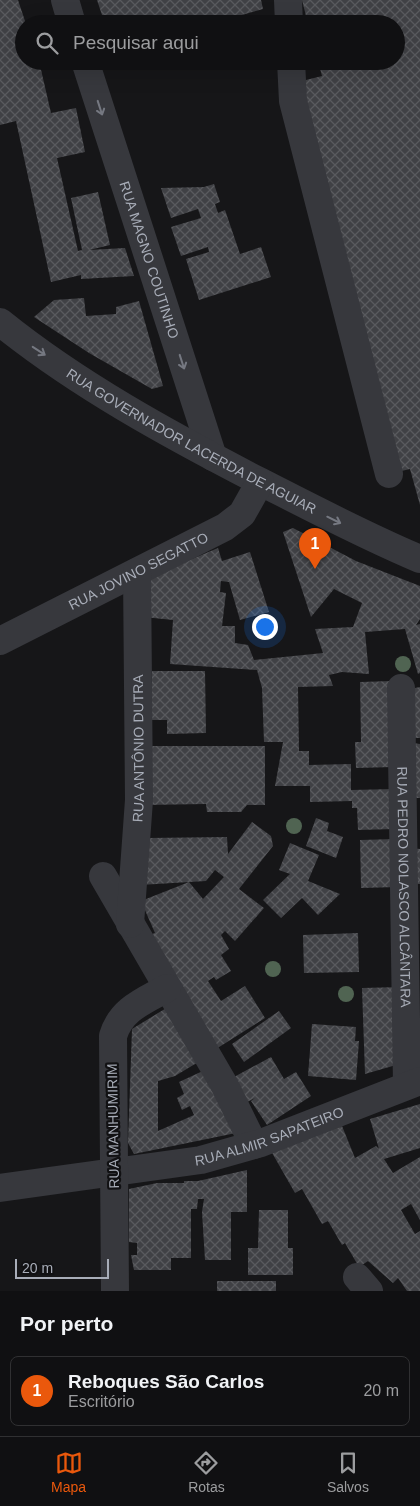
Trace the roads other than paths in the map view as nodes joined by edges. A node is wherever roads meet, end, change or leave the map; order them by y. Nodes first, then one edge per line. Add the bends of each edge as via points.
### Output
1 (65, 0) edge
2 (288, 0) edge
3 (69, 15) edge
4 (289, 15) edge
5 (88, 70) edge
6 (292, 70) edge
7 (0, 322) edge
8 (213, 458) junction
9 (389, 474) dead end
10 (260, 482) junction
11 (420, 559) edge
12 (137, 572) junction
13 (0, 642) edge
14 (401, 688) dead end
15 (103, 876) dead end
16 (130, 924) junction
17 (167, 988) junction
18 (414, 1083) edge
19 (254, 1145) junction
20 (114, 1173) junction
21 (0, 1188) edge
22 (115, 1291) edge

1 - 3 street
2 - 4 street
5 -> 8 street, RUA MAGNO COUTINHO
6 - 9 street via 294,102
7 -> 8 street, RUA GOVERNADOR LACERDA DE AGUIAR via 26,343 107,395
8 - 10 street, RUA GOVERNADOR LACERDA DE AGUIAR
10 -> 11 street, RUA GOVERNADOR LACERDA DE AGUIAR
10 - 12 street, RUA JOVINO SEGATTO via 248,506 235,520
12 - 13 street, RUA JOVINO SEGATTO
12 - 16 street, RUA ANTÔNIO DUTRA via 139,800
14 - 18 street, RUA PEDRO NOLASCO ALCÂNTARA
15 - 16 street
16 - 17 street
17 - 19 street via 225,1086
17 - 20 street, RUA MANHUMIRIM via 129,1010 113,1036
18 - 19 street, RUA ALMIR SAPATEIRO
19 - 20 street, RUA ALMIR SAPATEIRO via 201,1160
20 - 21 street, RUA ALMIR SAPATEIRO
20 - 22 street, RUA MANHUMIRIM

